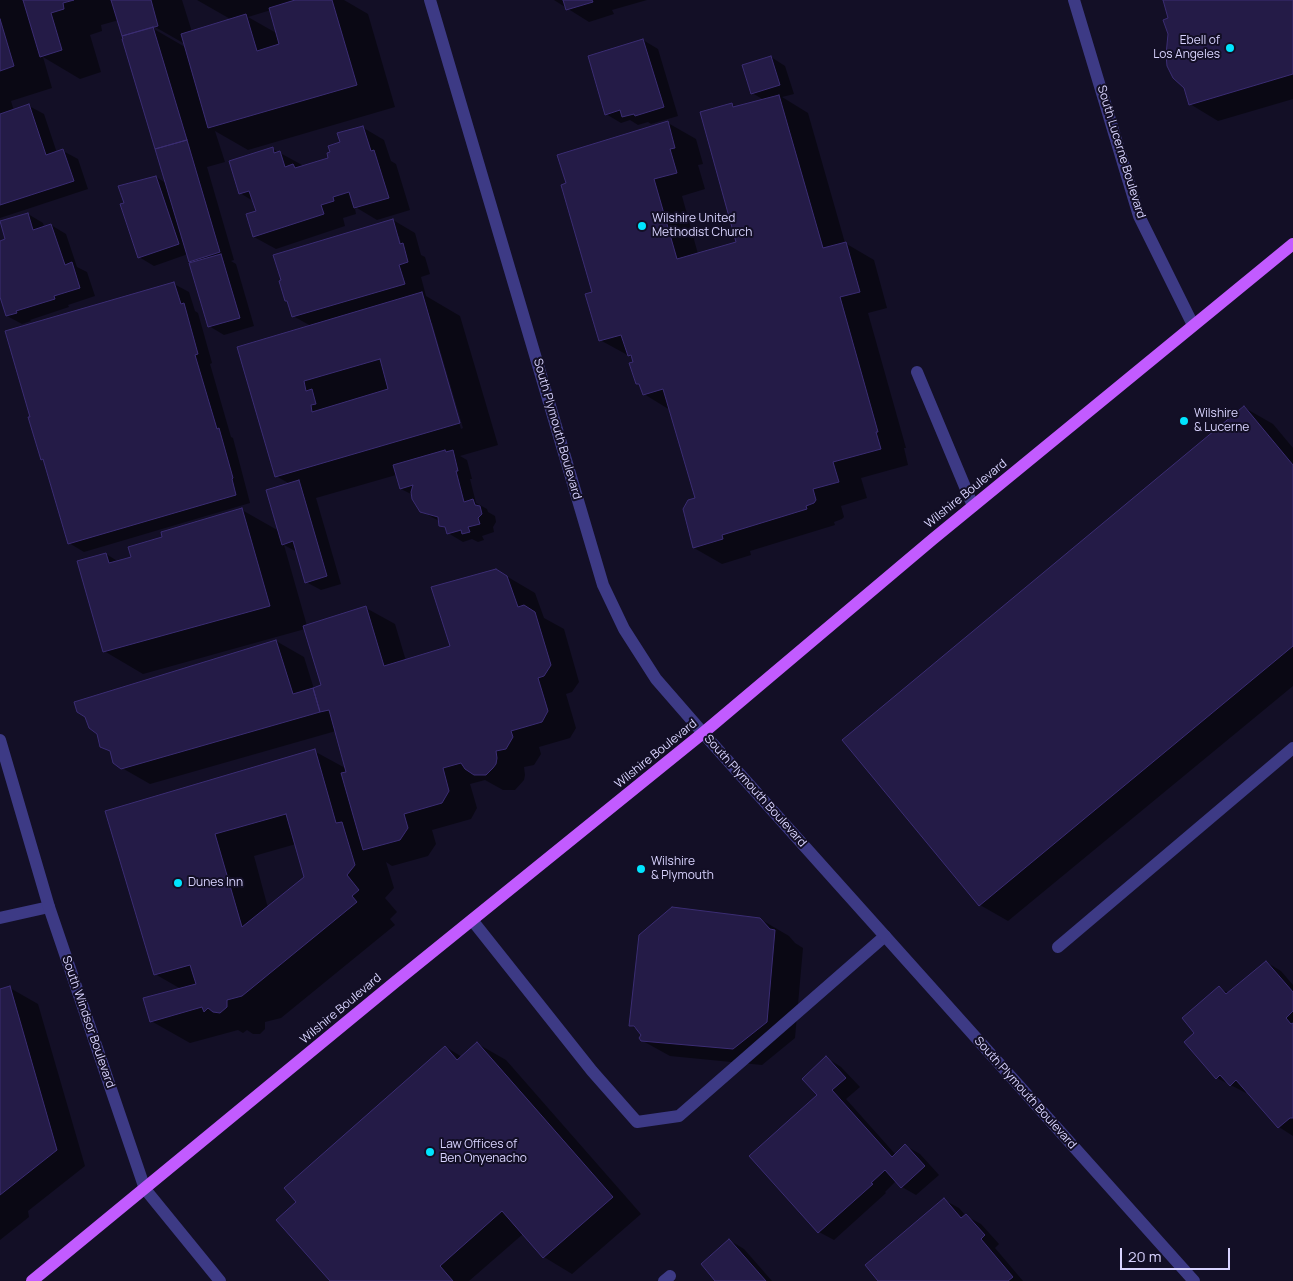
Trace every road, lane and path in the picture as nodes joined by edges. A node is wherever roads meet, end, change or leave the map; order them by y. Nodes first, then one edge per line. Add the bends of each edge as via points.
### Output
1 (430, 0) edge
2 (1074, 0) edge
3 (1293, 244) edge
4 (1193, 325) junction
5 (917, 372) dead end
6 (973, 506) junction
7 (703, 733) junction
8 (0, 740) edge
9 (1293, 748) edge
10 (49, 908) junction
11 (0, 918) edge
12 (472, 920) junction
13 (885, 936) junction
14 (1058, 947) dead end
15 (145, 1189) junction
16 (32, 1281) edge
17 (220, 1281) edge
18 (1194, 1281) edge

1 - 7 street, South Plymouth Boulevard via 603,584 624,629 656,679
2 - 4 street, South Lucerne Boulevard via 1139,216
3 - 4 main road, Wilshire Boulevard
4 - 6 main road, Wilshire Boulevard
5 - 6 street
6 - 7 main road, Wilshire Boulevard
7 - 12 main road, Wilshire Boulevard
7 - 13 street, South Plymouth Boulevard
8 - 10 street, South Windsor Boulevard
9 - 14 street
10 - 11 street
10 - 15 street, South Windsor Boulevard
12 - 13 street via 592,1071 637,1122 679,1116
12 - 15 main road, Wilshire Boulevard
13 - 18 street, South Plymouth Boulevard
15 - 16 main road, Wilshire Boulevard
15 - 17 street, South Windsor Boulevard

